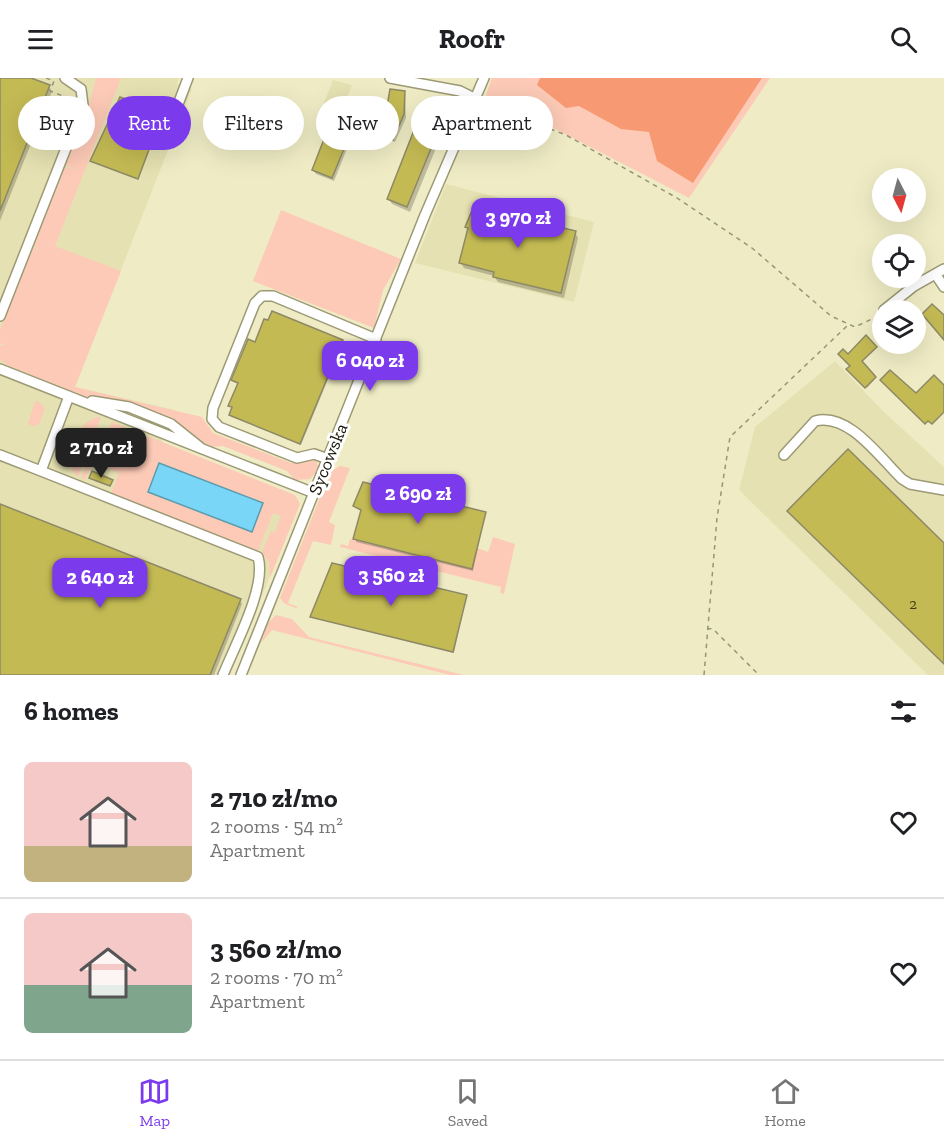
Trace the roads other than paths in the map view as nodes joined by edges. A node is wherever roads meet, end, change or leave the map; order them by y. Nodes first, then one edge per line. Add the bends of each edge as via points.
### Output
1 (65, 78) edge
2 (188, 78) edge
3 (390, 78) edge
4 (484, 78) edge
5 (181, 96) edge
6 (470, 96) edge
7 (475, 96) edge
8 (453, 150) edge
9 (944, 269) edge
10 (936, 275) junction
11 (944, 287) edge
12 (897, 300) edge
13 (0, 316) edge
14 (376, 339) junction
15 (0, 369) edge
16 (69, 396) junction
17 (0, 455) edge
18 (784, 455) dead end
19 (328, 459) junction
20 (41, 471) junction
21 (944, 490) edge
22 (314, 493) junction
23 (223, 675) edge
24 (241, 675) edge

1 - 13 street via 79,86 83,105
2 - 5 street
3 - 6 street
4 - 7 street, Sycowska
8 - 14 street, Sycowska
9 - 10 street
10 - 11 street
10 - 12 street
14 - 19 street, Sycowska
14 - 19 street via 273,296 262,296 255,303 212,419 219,427 297,458 314,453
15 - 16 street
16 - 20 street
16 - 22 street
17 - 20 street
18 - 21 street via 815,422 831,420 850,428 910,484
19 - 22 street, Sycowska
20 - 23 street via 258,557 261,568 256,591
22 - 24 street, Sycowska

